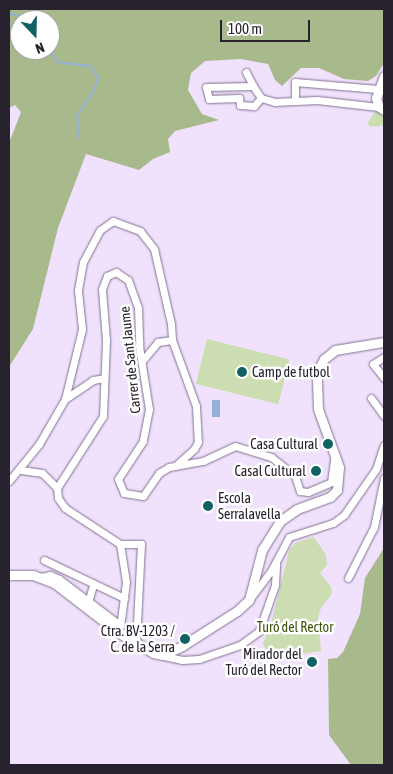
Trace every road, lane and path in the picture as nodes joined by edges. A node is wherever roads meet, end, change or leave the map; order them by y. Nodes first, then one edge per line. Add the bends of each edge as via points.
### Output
1 (246, 72) dead end
2 (384, 76) edge
3 (253, 86) junction
4 (378, 89) junction
5 (261, 98) junction
6 (294, 100) junction
7 (381, 108) edge
8 (172, 340) junction
9 (384, 342) edge
10 (384, 357) edge
11 (142, 362) junction
12 (104, 378) junction
13 (384, 378) edge
14 (371, 398) dead end
15 (65, 399) junction
16 (384, 416) edge
17 (384, 445) edge
18 (336, 454) junction
19 (380, 462) junction
20 (176, 465) junction
21 (21, 470) junction
22 (384, 470) edge
23 (384, 478) edge
24 (9, 481) edge
25 (57, 488) junction
26 (120, 544) junction
27 (44, 560) dead end
28 (276, 561) junction
29 (9, 575) edge
30 (348, 578) dead end
31 (93, 584) junction
32 (124, 598) junction
33 (249, 600) junction
34 (87, 604) junction
35 (120, 629) junction
36 (136, 644) junction
37 (159, 655) junction

1 - 3 street
2 - 4 street
3 - 5 street
3 - 5 street via 206,87 209,99 239,98 240,105 254,106
4 - 6 street via 295,82
4 - 7 street
5 - 6 street via 275,102
6 - 7 street
8 - 11 street via 158,342
8 - 15 street via 160,271 150,241 130,226 107,223 94,239 83,262 78,290 82,329
8 - 20 street via 192,392 199,429 194,449
9 - 18 street via 340,348 326,355 319,368 316,398
10 - 13 street via 373,364
11 - 12 street, Carrer de Sant Jaume via 136,298 126,277 113,273 104,280 102,290 106,340
11 - 20 street, Carrer de Sant Jaume via 148,428 140,448 117,482 124,493 143,496 159,473
12 - 15 street via 94,380
12 - 25 street, Carrer de Sant Jaume via 103,416
14 - 16 street
15 - 21 street
17 - 19 street
18 - 20 street via 330,482 308,492 300,491 295,476 271,457 245,447 226,448 203,461
18 - 33 street via 340,474 337,490 330,497 297,509 275,527 258,562
19 - 22 street
19 - 28 street via 339,519 294,534 284,544
21 - 24 street
21 - 25 street via 37,471
23 - 30 street via 374,528
25 - 26 street via 58,498 65,508
26 - 32 street via 125,565
26 - 36 street via 141,544
27 - 31 street
28 - 33 street via 258,592
28 - 37 street via 275,585 259,631 240,645 200,659 182,660
29 - 34 street via 40,577
31 - 32 street
31 - 34 street
32 - 35 street
33 - 37 street via 182,646
34 - 35 street
35 - 36 street
36 - 37 street

